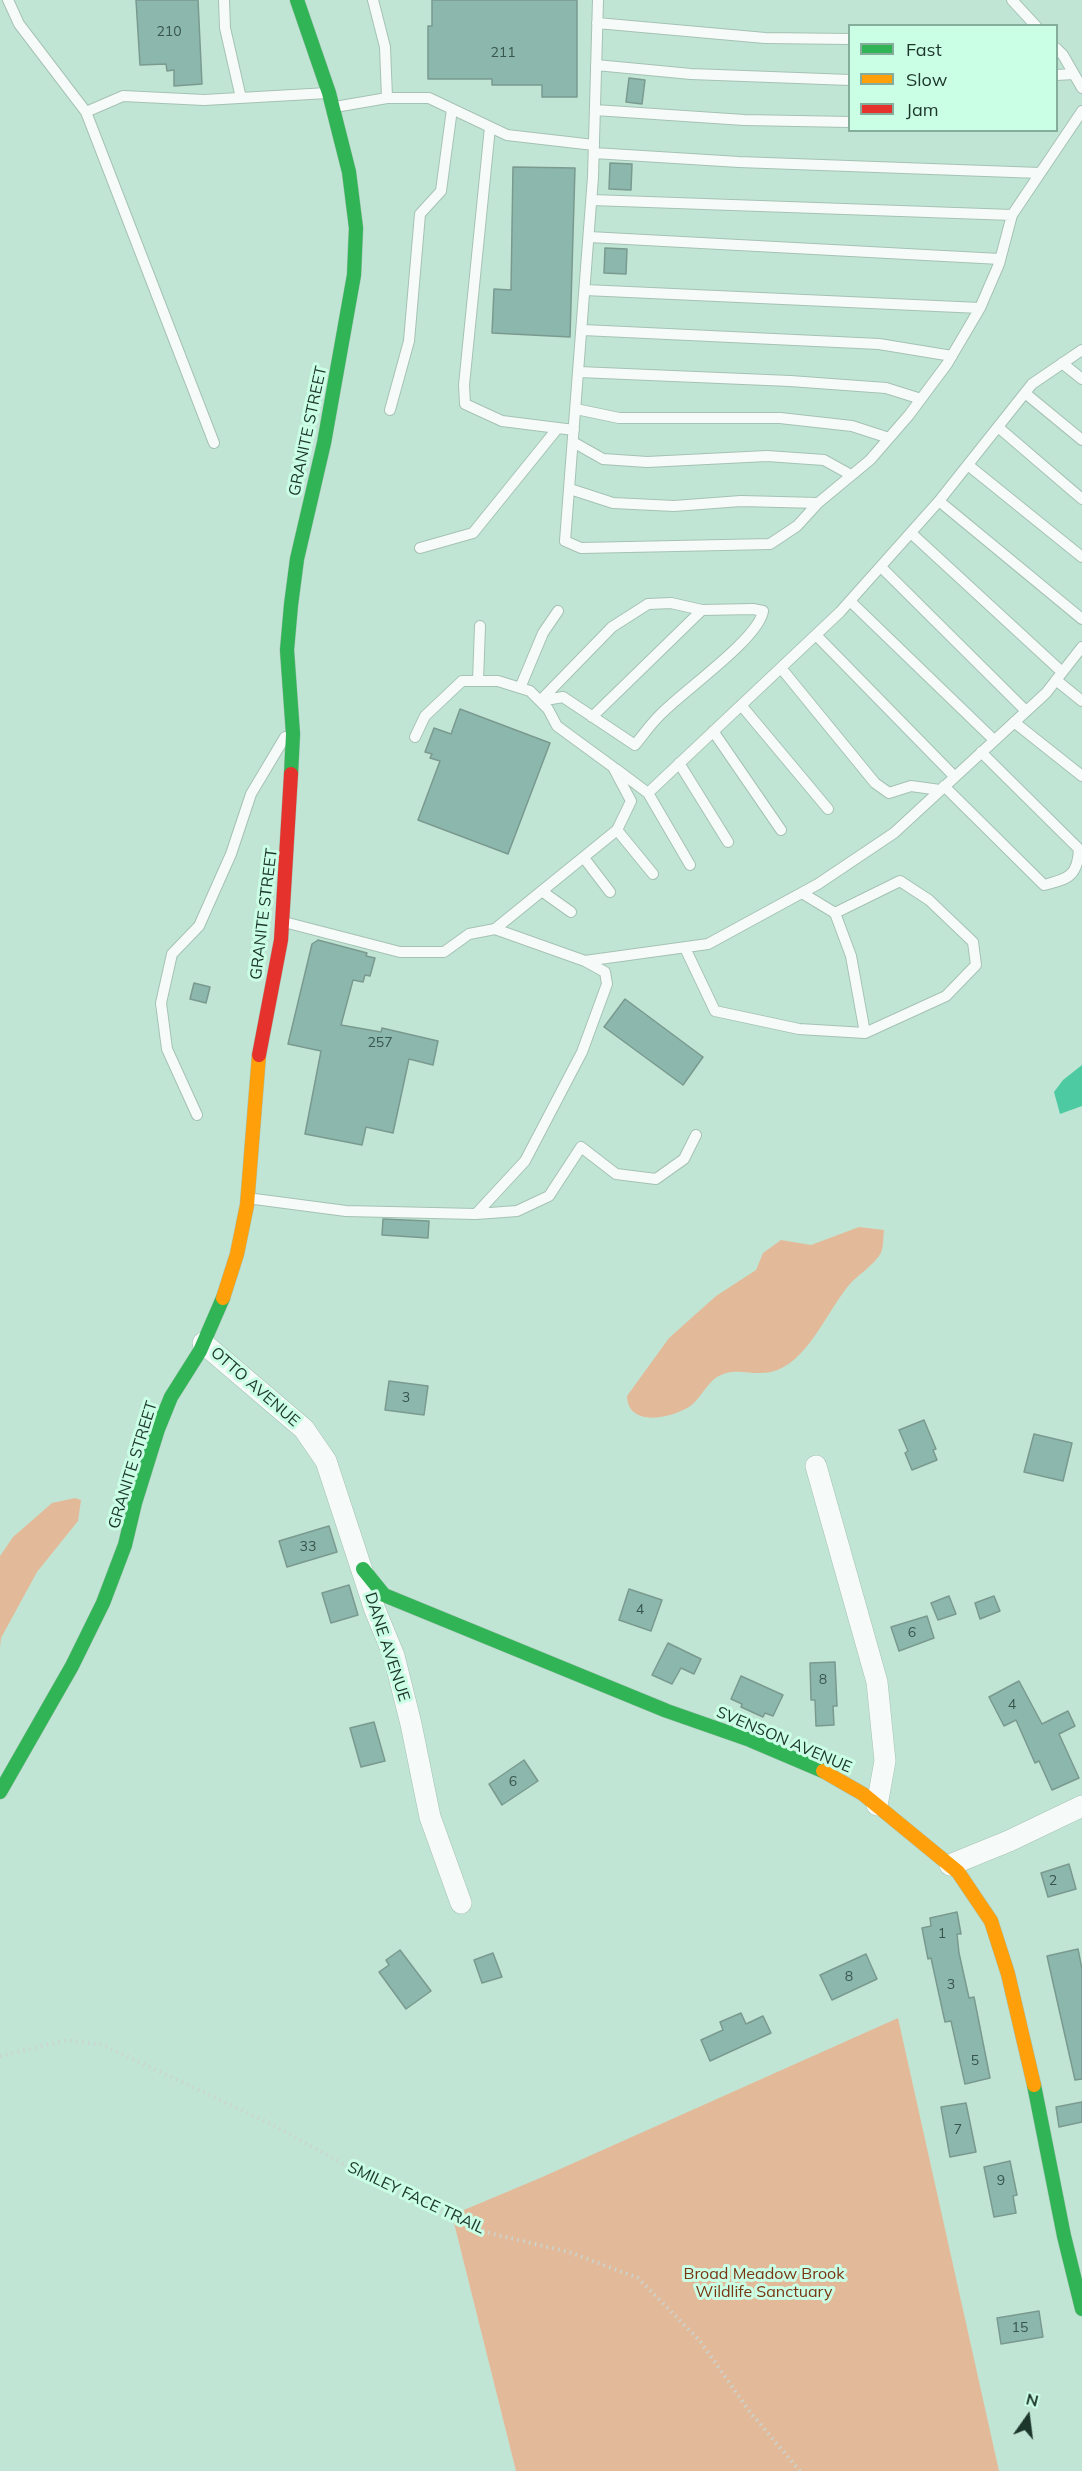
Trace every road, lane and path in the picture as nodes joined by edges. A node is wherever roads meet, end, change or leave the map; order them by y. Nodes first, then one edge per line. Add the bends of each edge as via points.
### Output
1 (8, 0) edge
2 (224, 0) edge
3 (297, 0) edge
4 (373, 0) edge
5 (598, 0) edge
6 (1012, 0) edge
7 (597, 23) junction
8 (1034, 24) edge
9 (848, 39) edge
10 (1058, 50) edge
11 (596, 64) junction
12 (1074, 74) junction
13 (1058, 75) edge
14 (848, 80) edge
15 (1082, 88) edge
16 (329, 93) junction
17 (241, 98) junction
18 (387, 98) junction
19 (333, 108) junction
20 (452, 109) junction
21 (595, 110) junction
22 (1082, 111) edge
23 (86, 112) junction
24 (848, 122) edge
25 (490, 127) junction
26 (1058, 130) edge
27 (1068, 132) junction
28 (594, 149) junction
29 (1040, 174) junction
30 (591, 200) junction
31 (1012, 215) junction
32 (589, 237) junction
33 (1000, 259) junction
34 (585, 290) junction
35 (980, 309) junction
36 (583, 330) junction
37 (1082, 350) edge
38 (952, 356) junction
39 (1062, 363) junction
40 (579, 372) junction
41 (1082, 380) edge
42 (1025, 393) junction
43 (921, 399) junction
44 (576, 409) junction
45 (390, 410) dead end
46 (998, 427) junction
47 (557, 429) junction
48 (574, 430) junction
49 (889, 438) junction
50 (1082, 440) edge
51 (573, 442) junction
52 (214, 443) dead end
53 (968, 465) junction
54 (851, 475) junction
55 (570, 489) junction
56 (1082, 499) edge
57 (939, 501) junction
58 (818, 503) junction
59 (911, 532) junction
60 (420, 548) dead end
61 (1082, 557) edge
62 (881, 567) junction
63 (850, 601) junction
64 (558, 610) dead end
65 (702, 610) junction
66 (1082, 619) edge
67 (480, 626) dead end
68 (816, 635) junction
69 (1082, 647) edge
70 (781, 668) junction
71 (1059, 676) junction
72 (478, 681) junction
73 (520, 688) junction
74 (540, 701) junction
75 (1082, 701) edge
76 (741, 705) junction
77 (1026, 711) junction
78 (592, 717) junction
79 (1014, 722) junction
80 (292, 725) junction
81 (713, 731) junction
82 (415, 737) dead end
83 (994, 740) junction
84 (981, 752) junction
85 (679, 763) junction
86 (613, 767) junction
87 (954, 776) junction
88 (1082, 776) edge
89 (942, 788) junction
90 (648, 793) junction
91 (828, 809) dead end
92 (617, 830) junction
93 (781, 830) dead end
94 (728, 842) dead end
95 (584, 858) junction
96 (690, 865) dead end
97 (653, 874) dead end
98 (543, 892) junction
99 (610, 892) dead end
100 (802, 893) junction
101 (571, 912) dead end
102 (835, 913) junction
103 (282, 922) junction
104 (495, 929) junction
105 (685, 948) junction
106 (585, 960) junction
107 (865, 1033) junction
108 (197, 1115) dead end
109 (696, 1135) dead end
110 (247, 1198) junction
111 (476, 1214) junction
112 (203, 1343) junction
113 (306, 1432) joint
114 (816, 1466) dead end
115 (363, 1569) junction
116 (0, 1792) edge
117 (877, 1805) junction
118 (1082, 1806) edge
119 (950, 1865) junction
120 (461, 1903) dead end
121 (0, 2056) edge
122 (1082, 2309) edge
123 (800, 2471) edge

1 - 23 lane via 19,24
2 - 17 lane via 225,28
3 - 16 street, GRANITE STREET
4 - 18 lane via 385,47
5 - 7 lane
6 - 8 lane
7 - 9 lane via 765,38
7 - 11 lane
10 - 12 lane
11 - 14 lane via 691,74
11 - 21 lane
12 - 13 lane
12 - 15 lane
16 - 17 lane
16 - 19 street, GRANITE STREET
17 - 23 lane via 123,96
18 - 19 lane
18 - 20 lane via 429,98
19 - 80 street, GRANITE STREET via 349,172 356,228 354,274 324,443 297,559 287,650
20 - 25 lane
20 - 45 lane via 441,191 420,214 409,341
21 - 24 lane
21 - 28 lane
22 - 27 lane
23 - 52 lane
25 - 28 lane via 507,135
25 - 47 lane via 465,404 502,421
26 - 27 lane
27 - 29 lane
28 - 29 lane via 739,162
28 - 30 lane
29 - 31 lane
30 - 31 lane
30 - 32 lane
31 - 33 lane
32 - 33 lane
32 - 34 lane
33 - 35 lane
34 - 35 lane
34 - 36 lane
35 - 38 lane
36 - 38 lane via 879,344
36 - 40 lane
37 - 39 lane
38 - 43 lane
39 - 41 lane
39 - 42 lane
40 - 43 lane via 801,381 886,388
40 - 44 lane
42 - 46 lane
42 - 50 lane
43 - 49 lane
44 - 48 lane
44 - 49 lane via 619,418 780,418 852,426
46 - 53 lane
46 - 56 lane
47 - 48 lane
47 - 60 lane via 473,533
48 - 51 lane
49 - 54 lane
51 - 54 lane via 603,459 647,462 767,456 824,460
51 - 55 lane
53 - 57 lane
53 - 61 lane
54 - 58 lane
55 - 58 lane via 613,503
55 - 58 lane via 565,541 581,548 770,544 797,526
57 - 59 lane
57 - 66 lane
59 - 62 lane
59 - 71 lane
62 - 63 lane
62 - 77 lane
63 - 68 lane
63 - 83 lane
64 - 73 lane via 543,633
65 - 74 lane via 671,603 648,604 612,627
65 - 78 lane
65 - 78 lane via 763,611 762,619 743,640 660,715 635,745
67 - 72 lane
68 - 70 lane
68 - 87 lane
69 - 71 lane
70 - 76 lane
70 - 89 lane via 875,783 889,793 911,786
71 - 75 lane
71 - 77 lane
72 - 73 lane via 498,681
72 - 82 lane via 462,681 445,696 425,716
73 - 74 lane
74 - 78 lane via 563,698
74 - 86 lane via 557,726
76 - 81 lane
76 - 91 lane
77 - 79 lane
79 - 83 lane
79 - 88 lane
80 - 103 street, GRANITE STREET
80 - 108 lane via 251,794 231,854 199,926 172,954 161,1004 167,1049
81 - 85 lane
81 - 93 lane
83 - 84 lane
84 - 87 lane
84 - 89 lane via 1079,849 1078,864 1067,879 1044,885
85 - 90 lane
85 - 94 lane
86 - 90 lane
86 - 92 lane via 631,801
87 - 89 lane
89 - 100 lane via 894,833
90 - 96 lane
92 - 95 lane
92 - 97 lane
95 - 98 lane
95 - 99 lane
98 - 101 lane
98 - 104 lane
100 - 102 lane
100 - 105 lane via 708,944
102 - 107 lane via 851,956
102 - 107 lane via 900,881 929,900 974,942 976,965 946,996
103 - 104 lane via 400,951 444,952 469,934
103 - 110 street, GRANITE STREET via 258,1062
104 - 106 lane
105 - 106 lane
105 - 107 lane via 715,1011 799,1029
106 - 111 lane via 605,972 607,984 582,1052 525,1161
109 - 111 lane via 684,1159 656,1179 616,1174 581,1147 549,1196 518,1211
110 - 111 lane via 346,1211
110 - 112 street, GRANITE STREET via 237,1254
112 - 113 street, OTTO AVENUE
112 - 116 street, GRANITE STREET via 171,1397 158,1429 125,1545 103,1603
113 - 115 street, DANE AVENUE via 326,1461
114 - 117 street via 877,1682 885,1761
115 - 117 street, SVENSON AVENUE via 384,1595 667,1711 750,1740 827,1773
115 - 120 street, DANE AVENUE via 393,1656 429,1817
117 - 119 street, SVENSON AVENUE
118 - 119 street
119 - 122 street, SVENSON AVENUE via 991,1922 1008,1974
121 - 123 path, SMILEY FACE TRAIL via 66,2040 103,2045 268,2123 452,2219 493,2234 569,2252 638,2278 700,2341 750,2412

